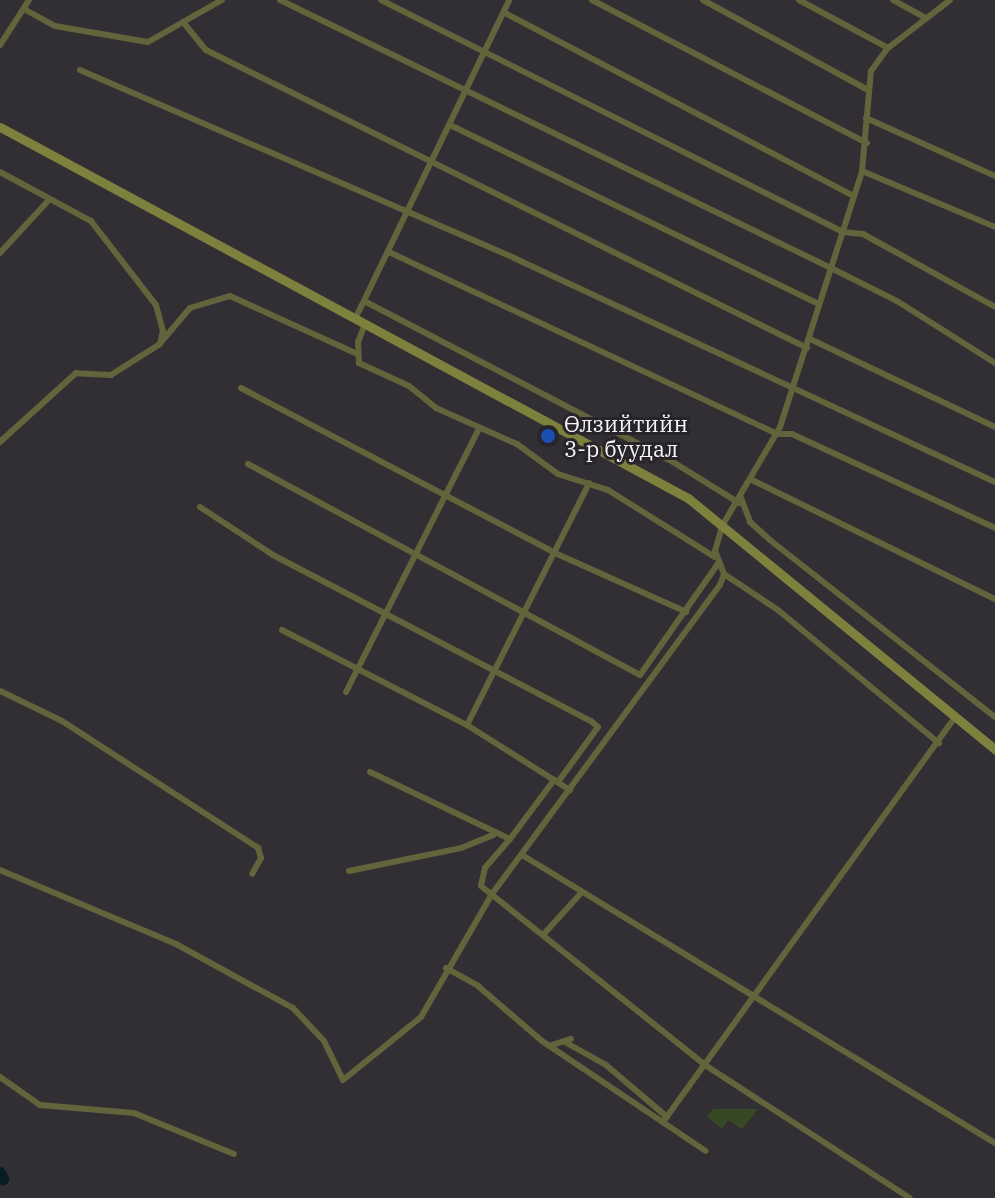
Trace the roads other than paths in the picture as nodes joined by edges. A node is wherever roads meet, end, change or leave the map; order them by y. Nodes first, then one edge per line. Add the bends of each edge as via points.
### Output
1 (29, 0) edge
2 (222, 0) edge
3 (280, 0) edge
4 (381, 0) edge
5 (509, 0) edge
6 (592, 0) edge
7 (703, 0) edge
8 (799, 0) edge
9 (893, 0) edge
10 (950, 2) edge
11 (24, 9) junction
12 (505, 13) junction
13 (925, 18) junction
14 (183, 22) junction
15 (0, 45) edge
16 (888, 48) junction
17 (482, 54) junction
18 (80, 70) dead end
19 (869, 90) junction
20 (463, 93) junction
21 (866, 118) junction
22 (450, 125) junction
23 (0, 127) edge
24 (867, 143) junction
25 (433, 163) junction
26 (862, 171) junction
27 (0, 172) edge
28 (995, 176) edge
29 (854, 196) junction
30 (48, 201) junction
31 (409, 213) junction
32 (995, 227) edge
33 (843, 232) junction
34 (0, 253) edge
35 (391, 253) junction
36 (831, 268) junction
37 (366, 302) junction
38 (816, 303) junction
39 (995, 307) edge
40 (361, 318) junction
41 (810, 339) junction
42 (160, 344) junction
43 (807, 348) junction
44 (357, 354) junction
45 (995, 363) edge
46 (241, 388) dead end
47 (795, 389) junction
48 (995, 427) edge
49 (479, 429) junction
50 (777, 434) junction
51 (0, 442) edge
52 (248, 464) dead end
53 (752, 480) junction
54 (995, 482) edge
55 (589, 483) junction
56 (449, 497) junction
57 (740, 501) junction
58 (200, 507) dead end
59 (722, 526) junction
60 (995, 528) edge
61 (555, 553) junction
62 (418, 558) junction
63 (717, 560) junction
64 (724, 574) junction
65 (995, 599) edge
66 (686, 612) junction
67 (387, 615) junction
68 (524, 615) junction
69 (282, 630) dead end
70 (358, 670) junction
71 (495, 671) junction
72 (0, 691) edge
73 (346, 692) dead end
74 (995, 717) edge
75 (954, 719) junction
76 (467, 725) junction
77 (939, 743) junction
78 (995, 749) edge
79 (370, 772) dead end
80 (556, 781) junction
81 (570, 790) junction
82 (494, 835) junction
83 (510, 839) junction
84 (522, 855) junction
85 (0, 870) edge
86 (349, 871) dead end
87 (252, 874) dead end
88 (582, 892) junction
89 (492, 894) junction
90 (543, 935) junction
91 (446, 968) junction
92 (754, 999) junction
93 (549, 1046) junction
94 (705, 1065) junction
95 (0, 1077) edge
96 (665, 1120) junction
97 (995, 1143) edge
98 (706, 1151) dead end
99 (234, 1154) dead end
100 (910, 1198) edge

1 - 11 street
2 - 14 street
3 - 20 street
4 - 17 street
5 - 12 street
6 - 24 street
7 - 19 street
8 - 16 street
9 - 13 street
10 - 13 street
11 - 14 street via 55,26 148,42
11 - 15 street
12 - 17 street
12 - 29 street
13 - 16 street
14 - 25 street via 206,50
16 - 19 street via 871,71
17 - 20 street
17 - 33 street
18 - 31 street
19 - 21 street
20 - 22 street
20 - 36 street
21 - 24 street
21 - 28 street
22 - 25 street
22 - 38 street
23 - 40 main road
24 - 26 street
25 - 31 street
25 - 43 street
26 - 29 street
26 - 32 street
27 - 30 street
29 - 33 street
30 - 34 street
30 - 42 street via 91,221 149,293 161,318
31 - 35 street
31 - 47 street
33 - 36 street
33 - 39 street via 863,234
35 - 37 street
35 - 50 street
36 - 38 street
36 - 45 street via 897,301
37 - 40 street
37 - 57 street
38 - 41 street
40 - 44 street
40 - 59 main road via 604,448 688,498
41 - 43 street
41 - 48 street
42 - 44 street via 190,308 230,296
42 - 51 street via 111,375 76,373
43 - 47 street
44 - 49 street via 370,370 409,386 436,408
46 - 56 street
47 - 50 street
47 - 54 street
49 - 55 street via 517,444 558,474
49 - 56 street
50 - 53 street
50 - 60 street via 792,434
52 - 62 street
53 - 57 street
53 - 65 street
55 - 61 street
55 - 63 street
56 - 61 street
56 - 62 street
57 - 59 street
57 - 74 street via 750,522 770,540
58 - 67 street via 273,555
59 - 63 street
59 - 75 main road
61 - 66 street
61 - 68 street
62 - 67 street
62 - 68 street
63 - 64 street
63 - 66 street
64 - 77 street via 768,602
64 - 81 street via 696,622
66 - 68 street via 640,675
67 - 70 street
67 - 71 street
68 - 71 street
69 - 70 street
70 - 73 street
70 - 76 street
71 - 76 street
71 - 80 street via 598,727
72 - 87 street via 62,721 258,848 261,858
75 - 77 street
75 - 78 main road
76 - 80 street
77 - 92 street
79 - 82 street
80 - 81 street
80 - 83 street
81 - 84 street
82 - 83 street
82 - 86 street via 461,848
83 - 89 street via 480,877
84 - 88 street
84 - 89 street
85 - 91 street via 176,944 293,1008 324,1041 343,1080 421,1017
88 - 90 street
88 - 92 street
89 - 90 street
89 - 91 street
90 - 94 street
91 - 93 street via 478,986
92 - 94 street
92 - 97 street
93 - 96 street
93 - 96 street via 568,1041 606,1065
94 - 96 street
94 - 100 street
95 - 99 street via 40,1105 134,1113
96 - 98 street

